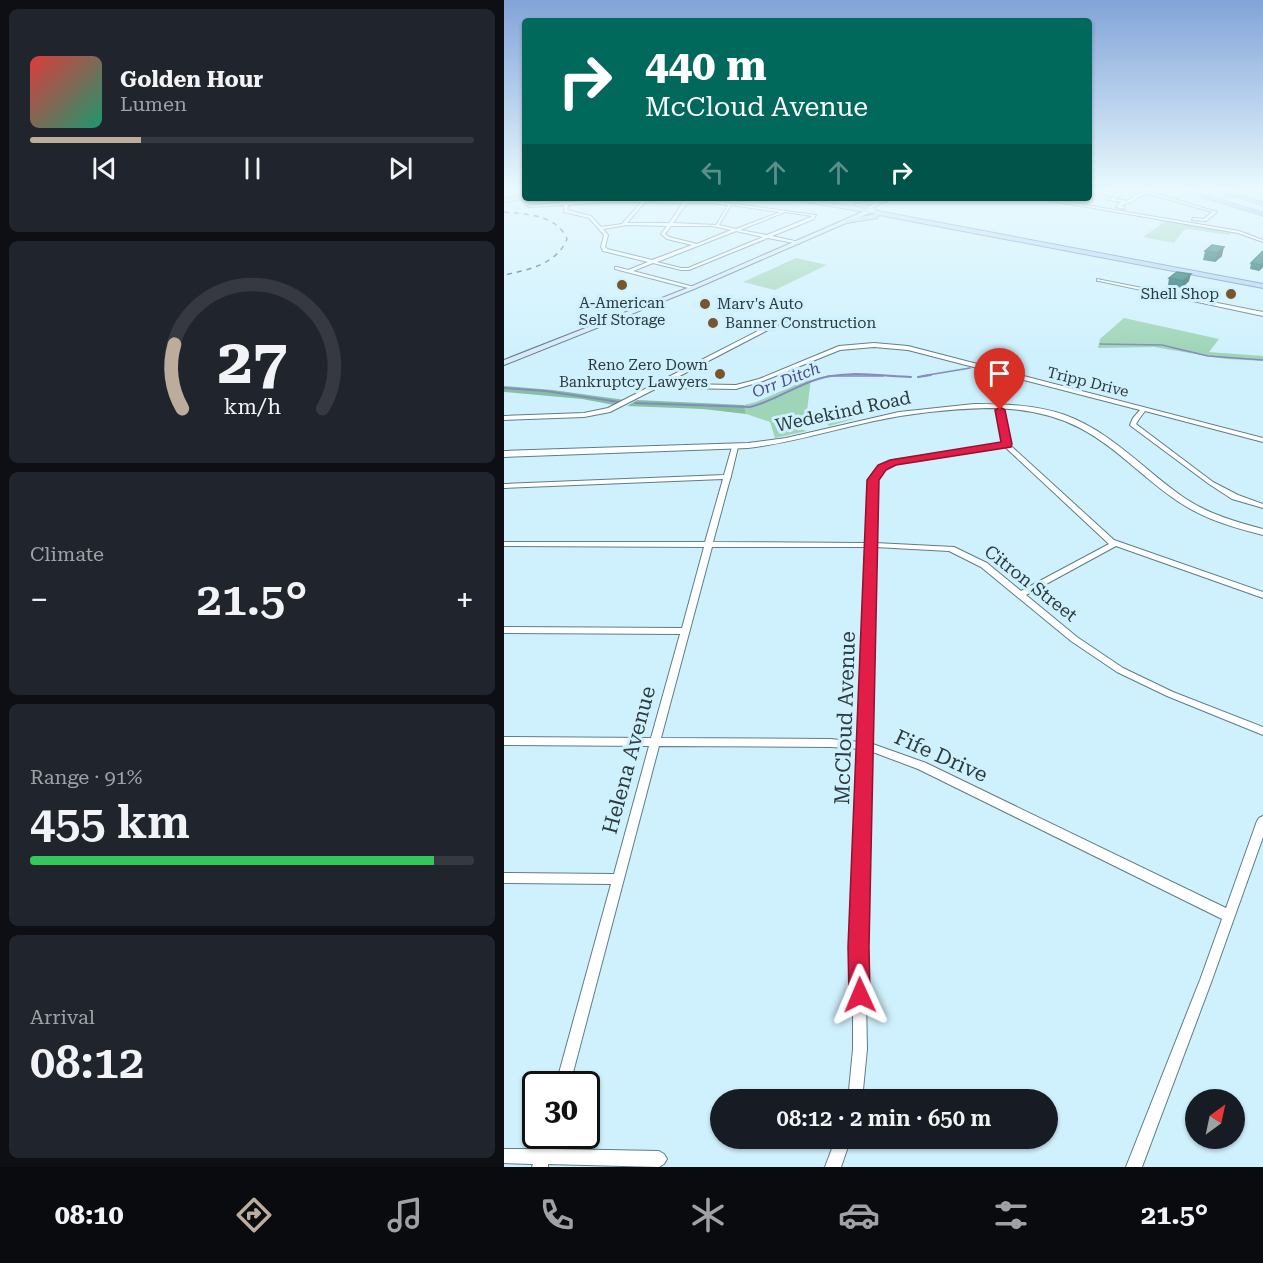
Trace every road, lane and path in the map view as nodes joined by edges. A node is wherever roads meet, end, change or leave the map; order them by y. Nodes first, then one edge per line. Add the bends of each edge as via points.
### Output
1 (604, 242) edge
2 (687, 242) edge
3 (704, 242) edge
4 (754, 242) edge
5 (793, 242) edge
6 (1046, 242) edge
7 (1049, 242) edge
8 (697, 245) junction
9 (652, 262) junction
10 (617, 268) dead end
11 (629, 271) junction
12 (1099, 280) dead end
13 (1263, 282) edge
14 (689, 287) junction
15 (1263, 314) edge
16 (787, 318) dead end
17 (504, 363) edge
18 (664, 383) junction
19 (1000, 406) junction
20 (1144, 409) junction
21 (504, 418) edge
22 (1263, 440) edge
23 (1007, 444) junction
24 (735, 447) junction
25 (504, 454) edge
26 (728, 477) junction
27 (504, 486) edge
28 (1263, 506) edge
29 (1263, 532) edge
30 (504, 544) edge
31 (1114, 544) junction
32 (710, 545) junction
33 (871, 545) junction
34 (1021, 594) junction
35 (1263, 595) edge
36 (504, 630) edge
37 (686, 631) junction
38 (1263, 731) edge
39 (504, 741) edge
40 (656, 742) junction
41 (866, 746) junction
42 (1263, 820) edge
43 (504, 878) edge
44 (619, 879) junction
45 (1229, 916) junction
46 (567, 1071) edge
47 (856, 1089) edge
48 (840, 1149) edge
49 (504, 1156) edge
50 (659, 1159) dead end
51 (541, 1162) edge
52 (833, 1167) edge
53 (1134, 1167) edge

1 - 9 street via 605,250
2 - 8 street
3 - 8 street
4 - 9 street via 685,270
5 - 14 main road
6 - 13 main road
7 - 13 main road
8 - 9 street
9 - 11 street
10 - 11 street
11 - 14 street
12 - 15 street
14 - 17 main road
16 - 18 street
18 - 20 street, Tripp Drive via 736,387 839,348 887,345
18 - 21 street via 602,413
19 - 23 street
19 - 24 street, Wedekind Road via 887,417 777,442
19 - 29 street, Wedekind Road via 1045,412 1079,424 1113,443 1196,508
20 - 22 street, Tripp Drive
20 - 28 street via 1133,425 1211,483 1235,497
23 - 31 street
23 - 33 street, McCloud Avenue via 902,460 882,467 873,480
24 - 25 street, Wedekind Road
24 - 26 street, Helena Avenue
26 - 27 street
26 - 32 street, Helena Avenue
30 - 32 street, Citron Street
31 - 34 street
31 - 35 street
32 - 33 street, Citron Street
32 - 37 street, Helena Avenue
33 - 34 street, Citron Street via 931,546 960,552
33 - 41 street, McCloud Avenue
34 - 38 street, Citron Street via 1084,647 1120,670
36 - 37 street
37 - 40 street, Helena Avenue
39 - 40 street, Fife Drive
40 - 41 street, Fife Drive
40 - 44 street, Helena Avenue
41 - 45 street, Fife Drive via 940,774
41 - 47 street, McCloud Avenue
42 - 45 street
43 - 44 street
44 - 46 street, Helena Avenue
45 - 53 street
48 - 52 street
49 - 51 street
50 - 51 street

